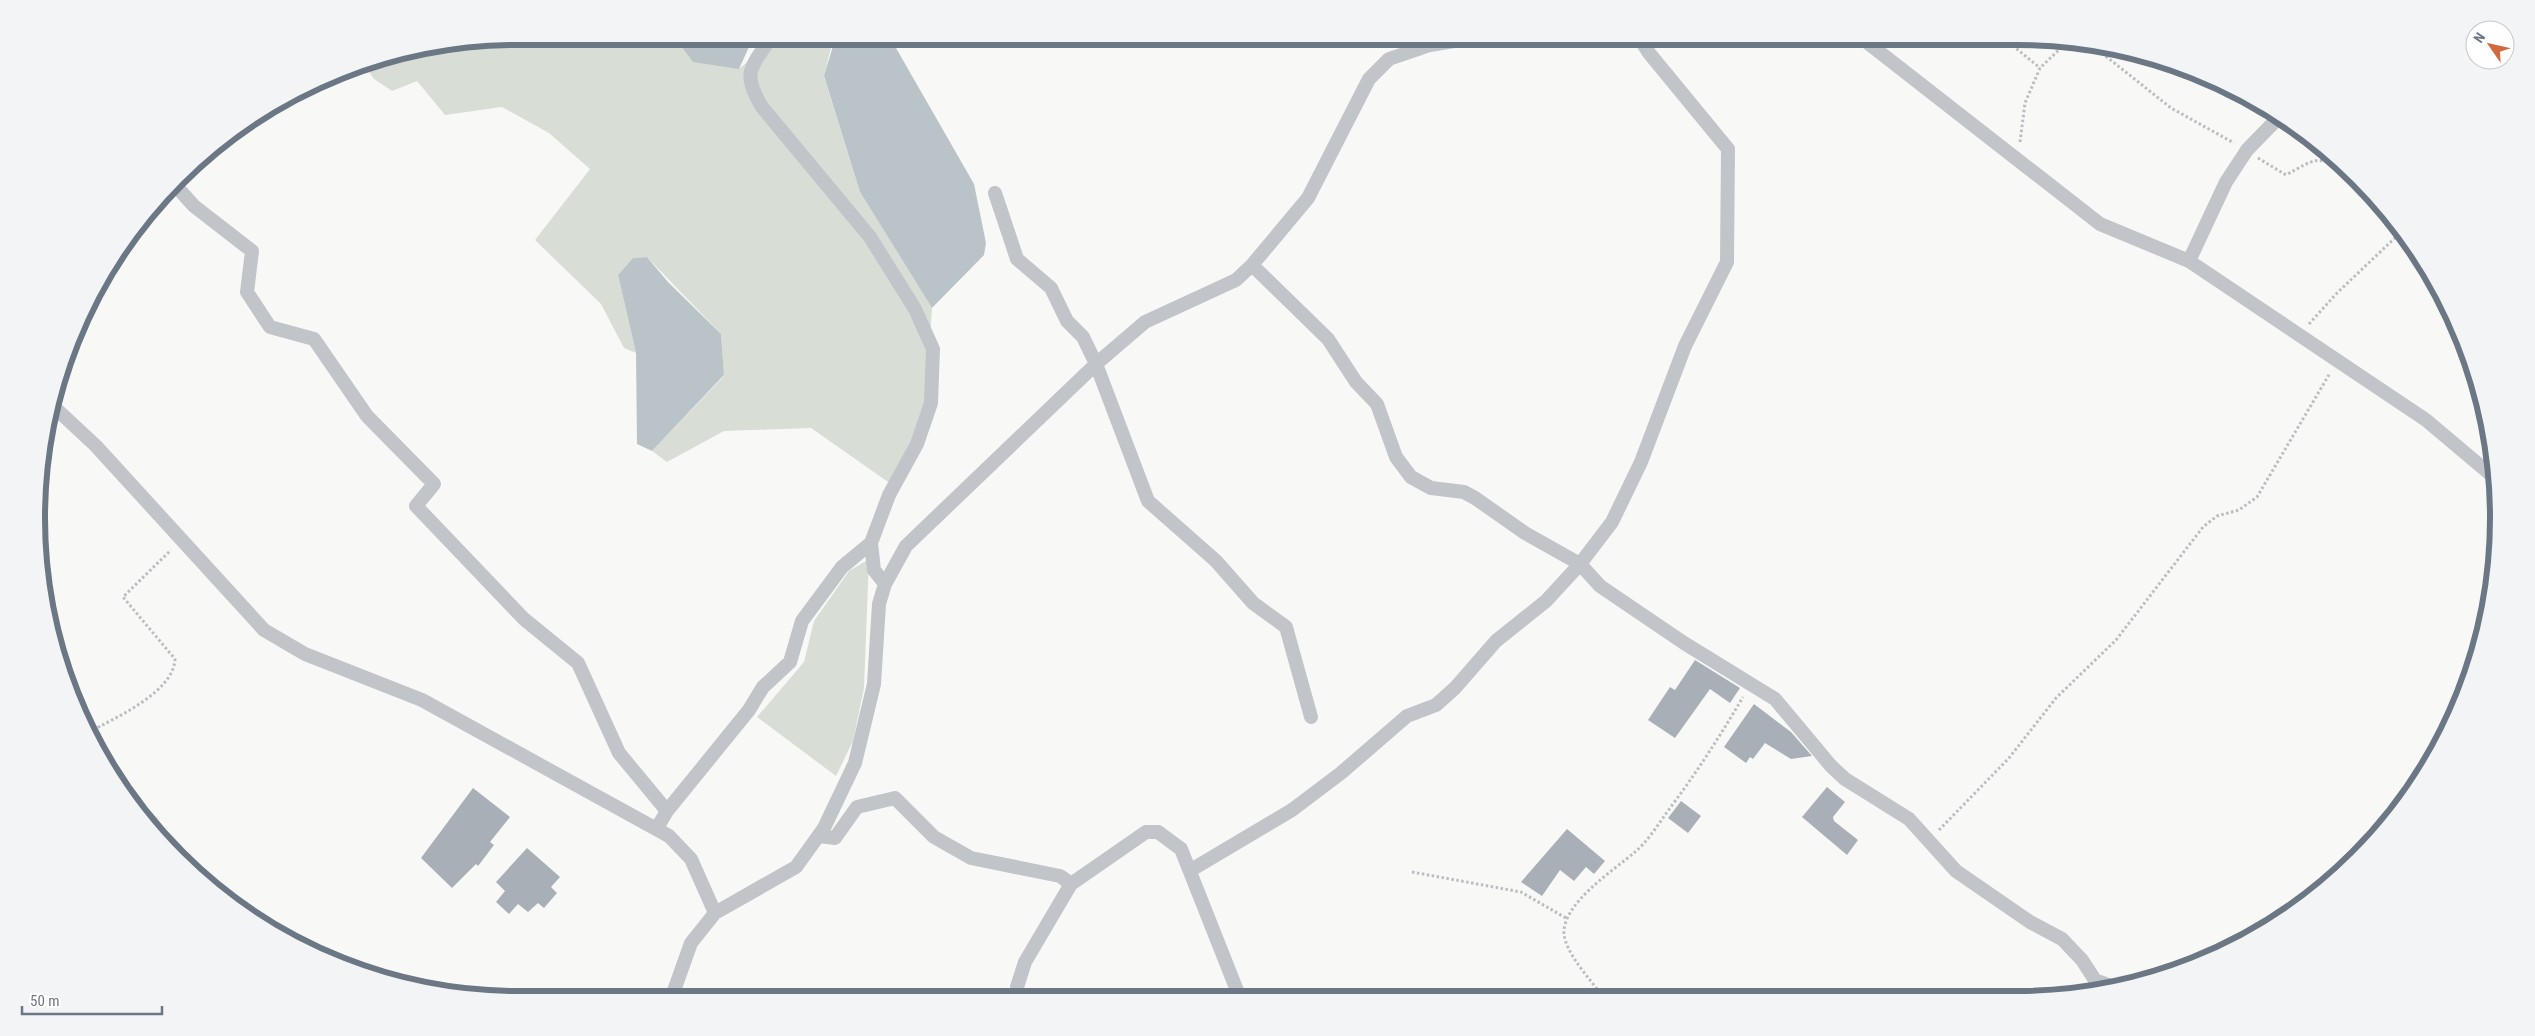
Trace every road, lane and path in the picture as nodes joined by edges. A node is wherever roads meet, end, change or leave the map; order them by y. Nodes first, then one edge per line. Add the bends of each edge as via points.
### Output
1 (766, 45) edge
2 (1430, 45) edge
3 (1645, 45) edge
4 (1871, 45) edge
5 (2012, 45) edge
6 (2062, 47) edge
7 (2101, 53) edge
8 (2040, 68) junction
9 (2275, 122) edge
10 (2247, 150) junction
11 (2326, 159) edge
12 (2018, 161) junction
13 (179, 189) edge
14 (995, 193) dead end
15 (2397, 236) edge
16 (2189, 261) junction
17 (1252, 266) junction
18 (2299, 335) junction
19 (2336, 361) junction
20 (1096, 364) junction
21 (58, 410) edge
22 (2488, 472) edge
23 (182, 540) junction
24 (871, 543) junction
25 (1580, 564) junction
26 (885, 584) junction
27 (1751, 684) junction
28 (1311, 717) dead end
29 (95, 729) edge
30 (667, 811) junction
31 (657, 828) junction
32 (819, 836) junction
33 (1929, 841) junction
34 (1191, 870) junction
35 (1412, 872) dead end
36 (1071, 884) junction
37 (715, 913) junction
38 (1566, 918) junction
39 (2103, 983) edge
40 (673, 991) edge
41 (1017, 991) edge
42 (1237, 991) edge
43 (1599, 991) edge

1 - 24 street via 749,77 751,89 762,107 870,237 915,309 933,349 931,403 917,444 889,495
2 - 17 street via 1389,59 1369,79 1308,198
3 - 25 street via 1728,149 1727,262 1686,346 1637,470 1612,522
4 - 12 street
5 - 8 path
6 - 8 path
7 - 10 path via 2170,108
8 - 12 path via 2025,103
9 - 10 street
10 - 11 path via 2286,175 2312,160
10 - 16 street via 2226,182
12 - 16 street via 2100,224
13 - 30 street via 194,206 252,251 248,292 270,327 314,339 367,416 434,484 416,506 524,619 578,663 620,753
14 - 20 street via 1017,259 1051,288 1067,321 1083,337
15 - 18 path via 2337,293
16 - 18 street
17 - 20 street via 1236,280 1145,322
17 - 25 street via 1328,339 1356,382 1377,404 1396,457 1411,477 1431,488 1464,492 1525,533
18 - 19 street
19 - 22 street via 2426,420
19 - 33 path via 2257,497 2239,510 2217,516 2203,527 2122,634 2056,698 2010,758
20 - 26 street via 906,546
20 - 28 street via 1148,501 1216,561 1253,603 1286,627
21 - 23 street via 96,446
23 - 29 path via 123,597 176,659 175,668 163,685 127,712
23 - 31 street via 264,630 305,654 422,700
24 - 26 street via 874,570
24 - 30 street via 842,567 802,621 790,662 763,687 749,710
25 - 27 street via 1600,586 1684,644
25 - 34 street via 1546,601 1496,641 1456,688 1436,705 1407,716 1292,810
26 - 32 street via 879,604 874,684 855,763
27 - 33 street via 1775,699 1845,779 1909,819
27 - 38 path via 1708,756 1649,837 1600,880
30 - 31 street
31 - 37 street via 691,859
32 - 36 street via 835,838 857,807 895,798 934,837 971,858 1060,876
32 - 37 street via 796,866
33 - 39 street via 1956,871 2030,922 2062,939 2095,980
34 - 36 street via 1181,849 1170,839 1158,832 1146,832
34 - 42 street
35 - 38 path via 1521,892
36 - 41 street via 1025,962
37 - 40 street via 691,943
38 - 43 path via 1564,933 1568,949

